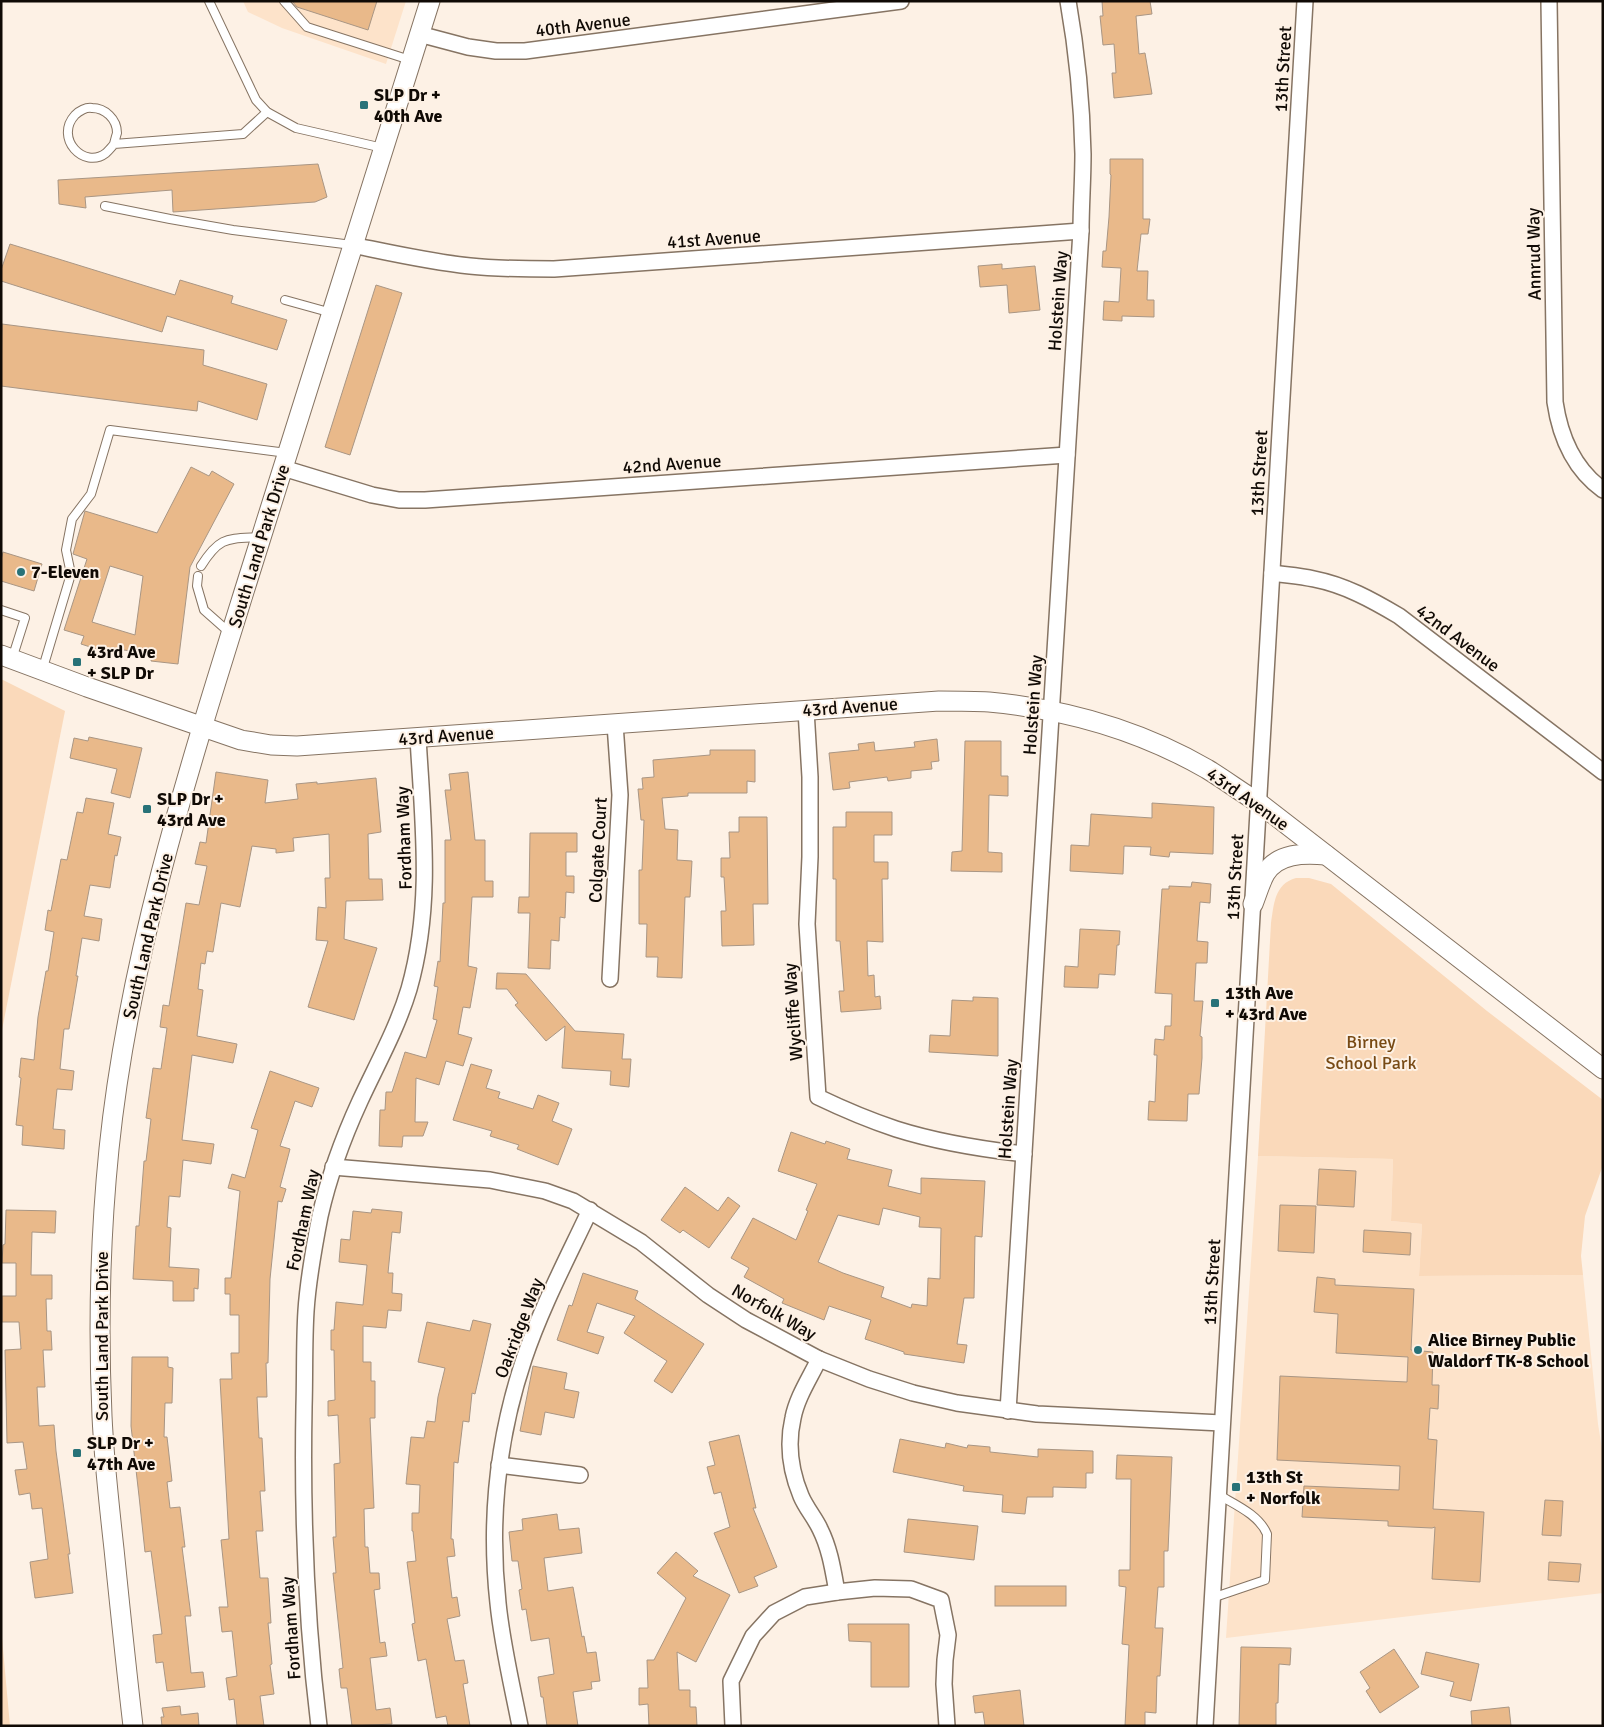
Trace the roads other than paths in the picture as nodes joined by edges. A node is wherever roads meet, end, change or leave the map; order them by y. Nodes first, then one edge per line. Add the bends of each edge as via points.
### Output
1 (209, 1) edge
2 (284, 1) edge
3 (430, 1) edge
4 (901, 1) edge
5 (1068, 1) edge
6 (1305, 1) edge
7 (1549, 1) edge
8 (419, 34) junction
9 (410, 60) junction
10 (266, 112) junction
11 (114, 144) junction
12 (383, 148) junction
13 (105, 206) dead end
14 (1081, 231) junction
15 (352, 244) junction
16 (285, 300) dead end
17 (332, 313) junction
18 (1067, 455) junction
19 (286, 460) junction
20 (1603, 490) edge
21 (262, 537) junction
22 (201, 566) dead end
23 (1272, 573) junction
24 (198, 576) dead end
25 (1, 610) edge
26 (231, 634) junction
27 (7, 657) edge
28 (42, 671) junction
29 (806, 710) junction
30 (1051, 711) junction
31 (615, 724) junction
32 (202, 727) junction
33 (418, 738) junction
34 (1603, 772) edge
35 (1258, 803) junction
36 (1326, 854) junction
37 (1253, 904) junction
38 (610, 979) dead end
39 (1603, 1069) edge
40 (1024, 1154) junction
41 (334, 1167) junction
42 (590, 1210) junction
43 (819, 1359) junction
44 (1008, 1412) junction
45 (1222, 1423) junction
46 (499, 1464) junction
47 (580, 1475) dead end
48 (1218, 1494) junction
49 (837, 1592) junction
50 (1212, 1598) junction
51 (133, 1726) edge
52 (319, 1726) edge
53 (520, 1726) edge
54 (733, 1726) edge
55 (947, 1726) edge
56 (1205, 1726) edge

1 - 10 lane via 256,100
2 - 9 lane via 308,26
3 - 8 street, South Land Park Drive
4 - 8 street, 40th Avenue via 525,51 468,47
5 - 14 street, Holstein Way via 1081,106
6 - 23 street, 13th Street
7 - 20 street, Annrud Way via 1555,402 1570,452 1582,470
8 - 9 street, South Land Park Drive
9 - 12 street, South Land Park Drive
10 - 11 lane via 243,134
10 - 12 lane via 296,128
11 - 11 lane via 117,132 113,119 104,110 91,107 78,111 70,121 67,133 71,146 80,154 93,157 105,154
12 - 15 street, South Land Park Drive
13 - 15 lane via 233,230
14 - 15 street, 41st Avenue via 554,269 468,266
14 - 18 street, Holstein Way
15 - 17 street, South Land Park Drive
16 - 17 lane
17 - 19 street, South Land Park Drive
18 - 19 street, 42nd Avenue via 425,500 398,500 372,495
18 - 30 street, Holstein Way
19 - 21 street, South Land Park Drive
19 - 28 lane via 110,430 91,494 72,519 66,550 71,574
21 - 22 lane via 228,539 211,550
21 - 26 street, South Land Park Drive
23 - 34 street, 42nd Avenue via 1343,587 1399,616
23 - 35 street, 13th Street
24 - 26 lane via 197,586 204,610
25 - 27 lane via 25,618
26 - 32 street, South Land Park Drive
27 - 28 street, 43rd Avenue
28 - 32 street, 43rd Avenue
29 - 30 street, 43rd Avenue via 939,701 988,702
29 - 31 street, 43rd Avenue
29 - 40 street, Wycliffe Way via 810,777 808,941 818,1097 896,1129 941,1141
30 - 35 street, 43rd Avenue via 1099,723 1167,749
30 - 40 street, Holstein Way
31 - 33 street, 43rd Avenue
31 - 38 street, Colgate Court via 620,795
32 - 33 street, 43rd Avenue via 241,740 279,746
32 - 51 street, South Land Park Drive via 151,914 132,1002 115,1100 102,1239 102,1418
33 - 41 street, Fordham Way via 425,880 417,954 399,1018
35 - 36 street, 43rd Avenue
35 - 37 street, 13th Street
36 - 37 street via 1296,855 1273,864 1265,873
36 - 39 street, 43rd Avenue
37 - 45 street, 13th Street
40 - 44 street, Holstein Way
41 - 42 street, Norfolk Way via 490,1180 555,1195
41 - 52 street, Fordham Way via 311,1261 306,1311 304,1533
42 - 43 street, Norfolk Way via 641,1242 708,1295 746,1320
42 - 46 street, Oakridge Way via 537,1322 512,1397
43 - 44 street, Norfolk Way via 913,1393
43 - 49 street via 793,1417 791,1460 802,1497 830,1554
44 - 45 street, Norfolk Way
45 - 48 street, 13th Street
46 - 47 street
46 - 53 street, Oakridge Way via 494,1554 498,1603
48 - 50 street, 13th Street
48 - 50 lane via 1254,1517 1264,1528 1267,1534 1265,1580
49 - 54 street via 805,1597 774,1613 753,1636 731,1681
49 - 55 street via 911,1589 941,1600 948,1635 944,1684
50 - 56 street, 13th Street

